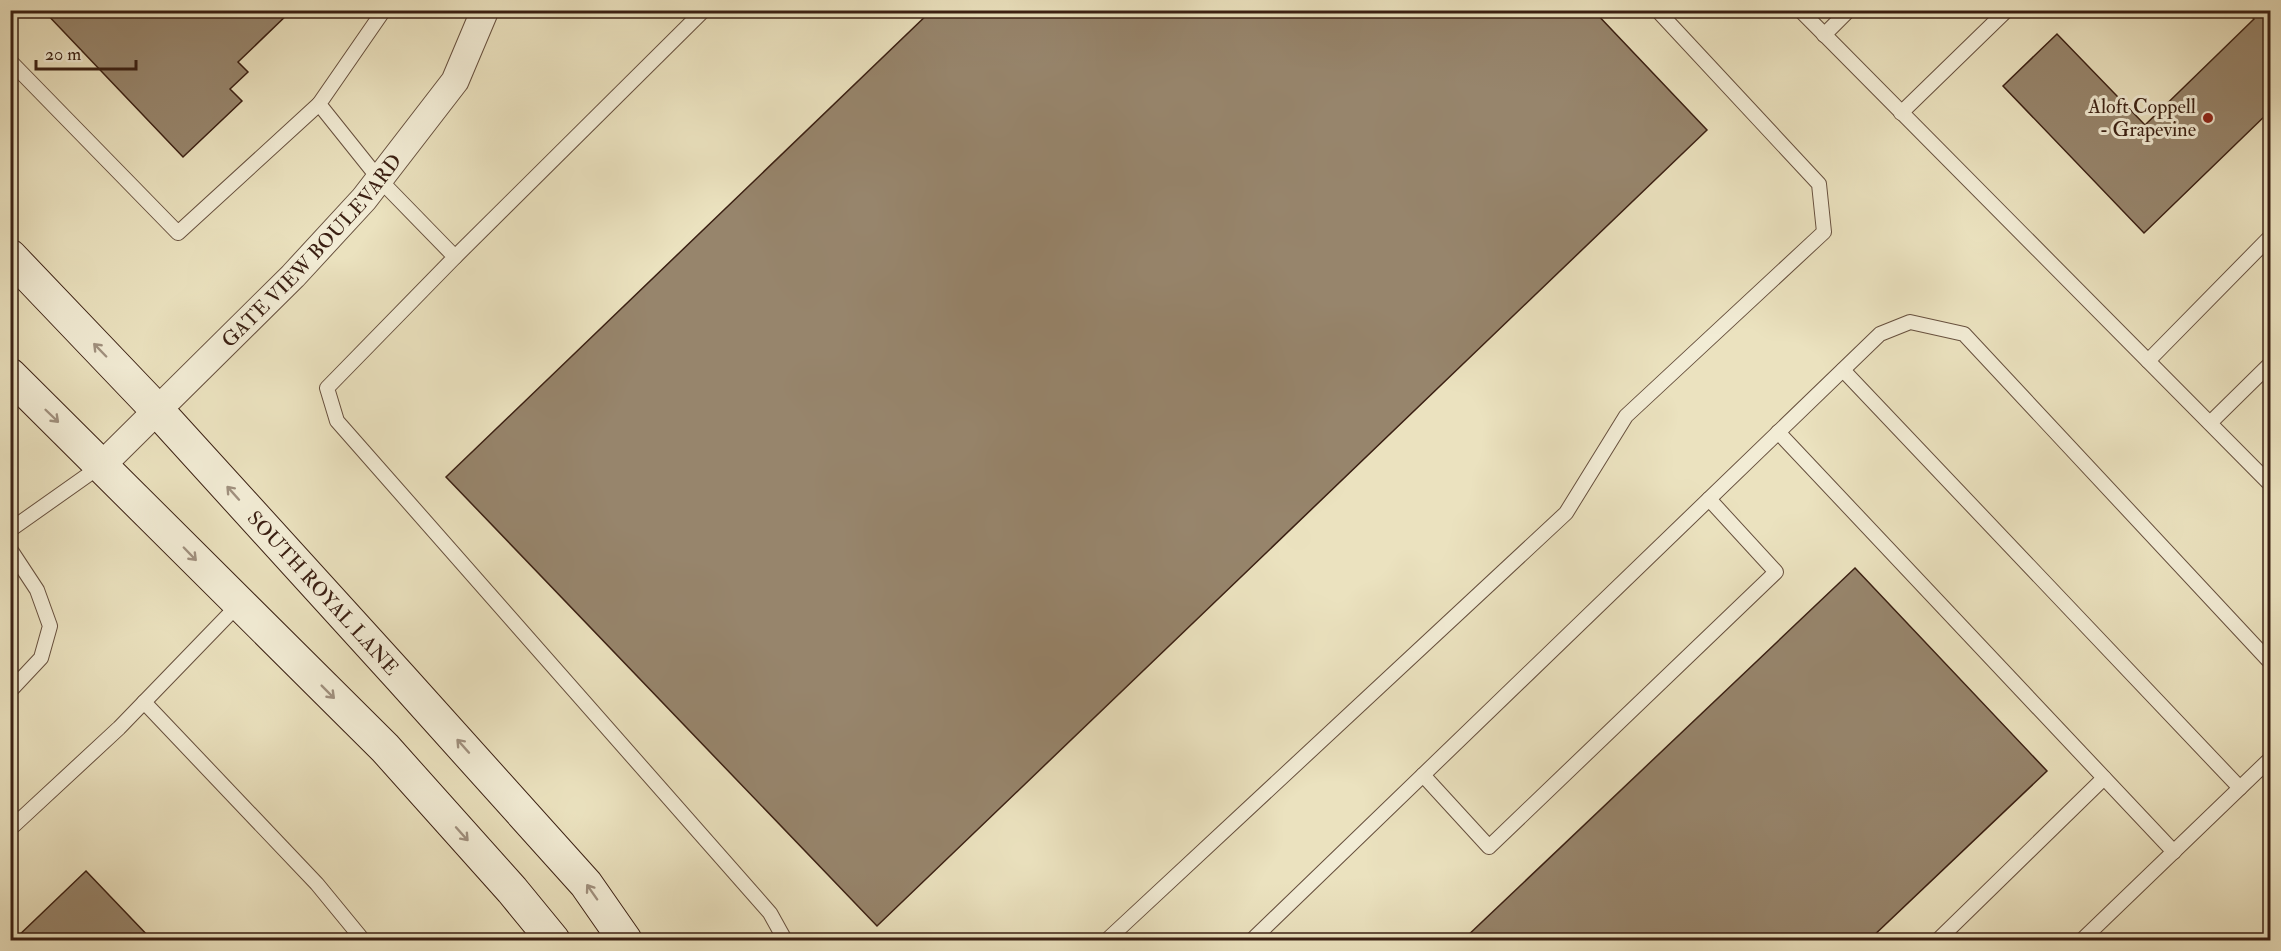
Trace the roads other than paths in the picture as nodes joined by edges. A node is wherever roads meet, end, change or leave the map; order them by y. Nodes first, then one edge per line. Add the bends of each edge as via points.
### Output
1 (384, 10) edge
2 (485, 10) edge
3 (704, 10) edge
4 (1657, 10) edge
5 (1800, 10) edge
6 (1849, 10) edge
7 (2007, 10) edge
8 (1824, 35) junction
9 (10, 61) edge
10 (319, 104) junction
11 (1901, 113) junction
12 (379, 178) junction
13 (2271, 237) edge
14 (10, 256) edge
15 (455, 257) junction
16 (2148, 361) junction
17 (2271, 364) edge
18 (1843, 370) junction
19 (10, 375) edge
20 (158, 411) junction
21 (2210, 423) junction
22 (1778, 432) junction
23 (102, 465) junction
24 (2271, 484) edge
25 (1708, 499) junction
26 (10, 530) edge
27 (10, 549) edge
28 (239, 604) junction
29 (2271, 662) edge
30 (10, 691) edge
31 (144, 702) junction
32 (2271, 759) edge
33 (1423, 776) junction
34 (2104, 778) junction
35 (2240, 788) junction
36 (10, 829) edge
37 (2174, 852) junction
38 (363, 940) edge
39 (553, 940) edge
40 (625, 940) edge
41 (785, 940) edge
42 (1107, 940) edge
43 (1252, 940) edge
44 (1938, 940) edge
45 (2082, 940) edge

1 - 10 lane
2 - 12 street, GATE VIEW BOULEVARD via 455,81
3 - 15 lane
4 - 42 lane via 1819,184 1824,232 1626,416 1566,513
5 - 8 lane
6 - 8 lane
7 - 11 lane
8 - 11 lane
9 - 10 lane via 178,233
10 - 12 lane
11 - 16 lane
12 - 15 lane
12 - 20 street, GATE VIEW BOULEVARD via 293,276
13 - 16 lane
20 -> 14 main road, SOUTH ROYAL LANE
15 - 41 lane via 327,388 337,421 770,914
16 - 21 lane
17 - 21 lane
18 - 22 lane
18 - 29 lane via 1880,334 1910,322 1964,334
18 - 35 lane
19 -> 23 main road
20 - 23 street, GATE VIEW BOULEVARD
40 -> 20 main road, SOUTH ROYAL LANE via 586,884
21 - 24 lane
22 - 25 lane
22 - 34 lane
23 - 26 lane
23 -> 28 main road
25 - 33 lane
25 - 33 lane via 1776,572 1489,848
27 - 30 lane via 37,590 50,626 40,658
28 - 31 lane
28 -> 39 main road via 385,748
31 - 36 lane
31 - 38 lane via 317,884
32 - 35 lane
33 - 43 lane
34 - 37 lane
34 - 44 lane
35 - 37 lane
37 - 45 lane

